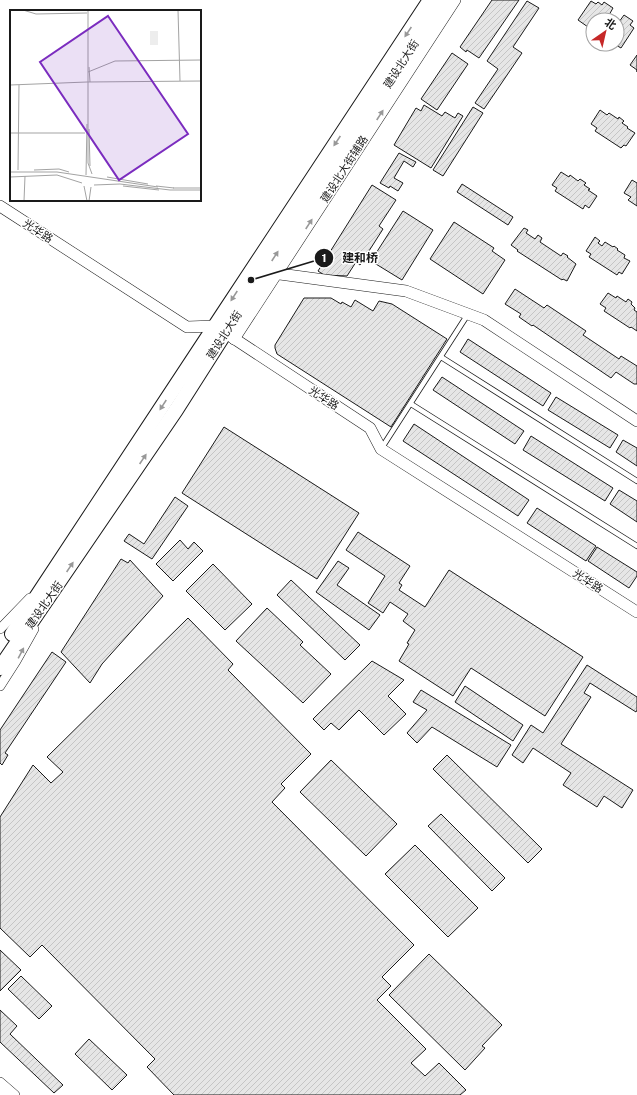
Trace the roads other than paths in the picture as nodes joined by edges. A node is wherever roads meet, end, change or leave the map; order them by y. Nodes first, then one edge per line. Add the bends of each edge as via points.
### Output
1 (430, 0) edge
2 (444, 0) edge
3 (455, 0) edge
4 (0, 206) edge
5 (270, 273) junction
6 (468, 314) junction
7 (225, 333) junction
8 (441, 357) junction
9 (411, 404) junction
10 (637, 421) edge
11 (381, 449) junction
12 (637, 481) edge
13 (637, 546) edge
14 (54, 581) junction
15 (637, 612) edge
16 (0, 629) edge
17 (0, 652) edge
18 (0, 668) edge
19 (0, 686) edge
20 (0, 1082) edge
21 (15, 1095) edge

1 -> 7 main road
5 -> 2 main road, 建设北大街
5 -> 3 street, 建设北大街辅路
4 - 7 street, 光华路 via 187,327
5 - 6 street via 406,291
5 - 7 main road, 建设北大街
6 - 8 lane
6 - 10 street via 484,320
7 - 11 street, 光华路 via 370,428
7 - 14 main road, 建设北大街 via 176,410
8 - 9 lane
8 - 12 lane
9 - 11 lane
9 - 13 lane
11 - 15 street, 光华路
14 - 16 street
14 - 17 main road
14 - 18 main road, 建设北大街
19 -> 14 street via 16,661
20 - 21 street

